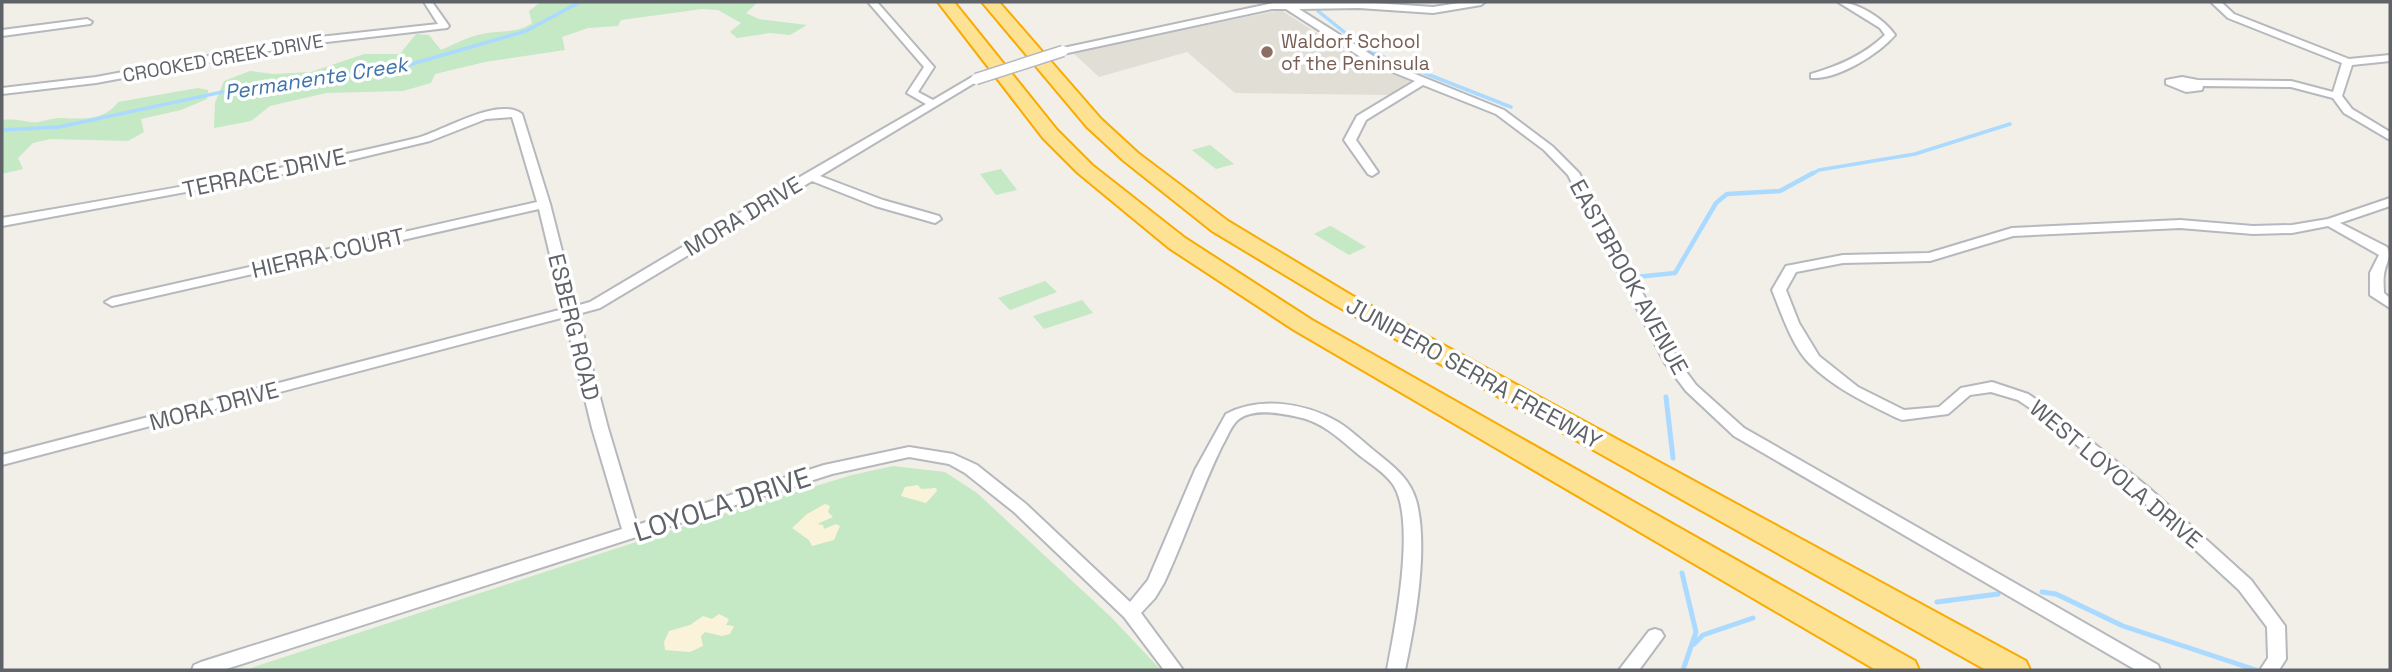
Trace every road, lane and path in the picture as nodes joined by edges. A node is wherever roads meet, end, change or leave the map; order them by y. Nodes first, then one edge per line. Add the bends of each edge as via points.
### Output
1 (428, 2) edge
2 (872, 2) edge
3 (946, 2) edge
4 (990, 2) edge
5 (1481, 2) edge
6 (1842, 2) edge
7 (2216, 2) edge
8 (1285, 4) edge
9 (87, 22) dead end
10 (2, 33) edge
11 (2390, 58) edge
12 (2348, 62) junction
13 (1815, 76) dead end
14 (1422, 81) junction
15 (2198, 83) dead end
16 (2, 91) edge
17 (2337, 96) junction
18 (933, 104) junction
19 (520, 120) joint
20 (2390, 137) edge
21 (1372, 172) dead end
22 (810, 176) junction
23 (2390, 202) edge
24 (544, 204) junction
25 (935, 219) dead end
26 (2, 222) edge
27 (2330, 222) junction
28 (112, 302) dead end
29 (2390, 304) edge
30 (570, 312) junction
31 (2, 460) edge
32 (632, 533) junction
33 (1130, 612) junction
34 (1655, 636) dead end
35 (201, 670) edge
36 (1174, 670) edge
37 (1396, 670) edge
38 (1628, 670) edge
39 (1903, 670) edge
40 (2014, 670) edge
41 (2151, 670) edge
42 (2269, 670) edge

1 - 16 street, CROOKED CREEK DRIVE via 444,26 289,44 96,80
2 - 18 street via 929,67 912,93
3 - 39 highway, JUNIPERO SERRA FREEWAY via 1050,134 1128,206 1178,243 1303,325
4 - 40 highway, JUNIPERO SERRA FREEWAY via 1094,124 1173,192 1232,233 1343,300
5 - 8 street, MORA DRIVE via 1433,10
6 - 13 street via 1884,26 1890,35 1877,50
7 - 12 street via 2231,16
8 - 14 street, EASTBROOK AVENUE via 1374,61
8 - 18 street, MORA DRIVE, bridge via 1063,51 976,79
9 - 10 street
11 - 12 street
12 - 17 street
14 - 21 street via 1361,118 1350,141
14 - 41 street, EASTBROOK AVENUE via 1500,112 1573,173 1672,363 1691,388 1739,432
15 - 17 street via 2291,84
17 - 20 street via 2348,111
18 - 22 street, MORA DRIVE
19 - 24 street, ESBERG ROAD
19 - 26 street, TERRACE DRIVE via 517,114 498,113 427,139 160,195
22 - 25 street
22 - 30 street, MORA DRIVE via 595,305
23 - 27 street, WEST LOYOLA DRIVE
24 - 28 street, HIERRA COURT
24 - 30 street, ESBERG ROAD
27 - 29 street via 2386,255 2376,273 2377,295
27 - 42 street, WEST LOYOLA DRIVE via 2292,229 2180,224 2012,232 1930,257 1843,259 1791,269 1779,290 1813,359 1853,390 1902,415 1943,411 1966,391 1992,387 2023,397 2050,415 2245,585 2276,626 2277,659
30 - 31 street, MORA DRIVE
30 - 32 street, ESBERG ROAD
32 - 33 street, LOYOLA DRIVE via 868,459 931,454 971,468
32 - 35 street, LOYOLA DRIVE
33 - 36 street, LOYOLA DRIVE
33 - 37 street via 1158,584 1180,522 1231,417 1257,408 1297,411 1335,426 1403,486 1411,536 1404,630
34 - 38 street

